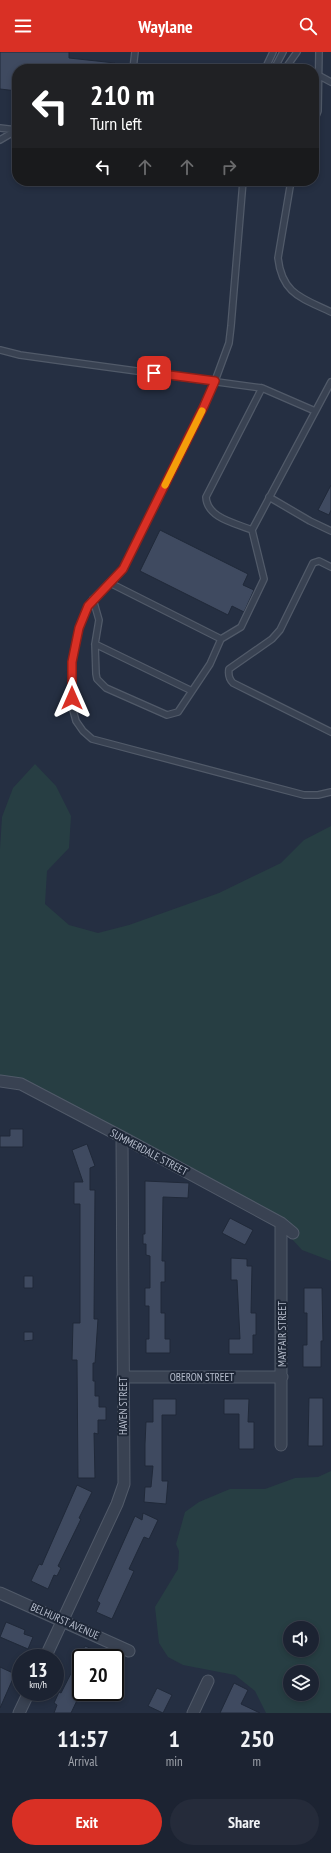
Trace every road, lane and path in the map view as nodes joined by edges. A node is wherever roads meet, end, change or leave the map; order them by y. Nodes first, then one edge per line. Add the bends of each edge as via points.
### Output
1 (135, 52) edge
2 (273, 52) edge
3 (283, 52) edge
4 (297, 52) edge
5 (320, 52) edge
6 (134, 64) edge
7 (267, 64) edge
8 (277, 64) edge
9 (289, 64) edge
10 (319, 64) edge
11 (319, 76) edge
12 (331, 82) edge
13 (0, 128) edge
14 (12, 129) edge
15 (12, 133) edge
16 (0, 140) edge
17 (243, 186) edge
18 (289, 186) edge
19 (331, 312) edge
20 (0, 350) edge
21 (215, 381) junction
22 (331, 382) edge
23 (262, 388) junction
24 (315, 411) junction
25 (269, 497) junction
26 (252, 530) junction
27 (331, 531) edge
28 (331, 567) edge
29 (110, 583) junction
30 (93, 599) junction
31 (221, 639) junction
32 (96, 644) junction
33 (192, 691) junction
34 (331, 732) edge
35 (331, 792) edge
36 (0, 1081) edge
37 (122, 1137) junction
38 (281, 1223) junction
39 (293, 1233) dead end
40 (282, 1377) junction
41 (123, 1378) junction
42 (281, 1445) dead end
43 (0, 1593) edge
44 (62, 1620) junction
45 (49, 1649) edge
46 (129, 1651) dead end
47 (208, 1681) dead end
48 (25, 1701) edge
49 (19, 1713) edge
50 (193, 1713) edge

1 - 6 lane
2 - 7 lane
3 - 8 lane
4 - 9 lane
5 - 10 lane
11 - 12 lane
13 - 14 lane
15 - 16 lane
17 - 21 lane via 229,343
18 - 19 lane via 278,258 279,270 291,291 300,298
20 - 21 lane via 20,355
21 - 23 lane
21 - 29 lane via 123,569
22 - 24 lane
23 - 24 lane
23 - 26 lane via 206,497 208,506 214,514
24 - 25 lane
25 - 26 lane
25 - 27 lane
26 - 31 lane via 264,579 241,627
28 - 34 lane via 319,561 312,563 280,630 272,640 228,673 233,683
29 - 30 lane
29 - 31 lane
30 - 32 lane via 100,620
30 - 35 lane via 79,628 72,662 73,710 76,721 92,739 304,795
31 - 33 lane via 210,664
32 - 33 lane
32 - 33 lane via 97,680 106,688 167,715 178,712
36 - 37 street, SUMMERDALE STREET via 20,1084
37 - 38 street, SUMMERDALE STREET
37 - 41 street, HAVEN STREET
38 - 39 street, SUMMERDALE STREET
38 - 40 street, MAYFAIR STREET
40 - 41 street, OBERON STREET
40 - 42 street, MAYFAIR STREET
41 - 44 street, HAVEN STREET via 124,1484
43 - 44 street, BELHURST AVENUE
44 - 45 street, HAVEN STREET
44 - 46 street, BELHURST AVENUE
47 - 50 street
48 - 49 street

